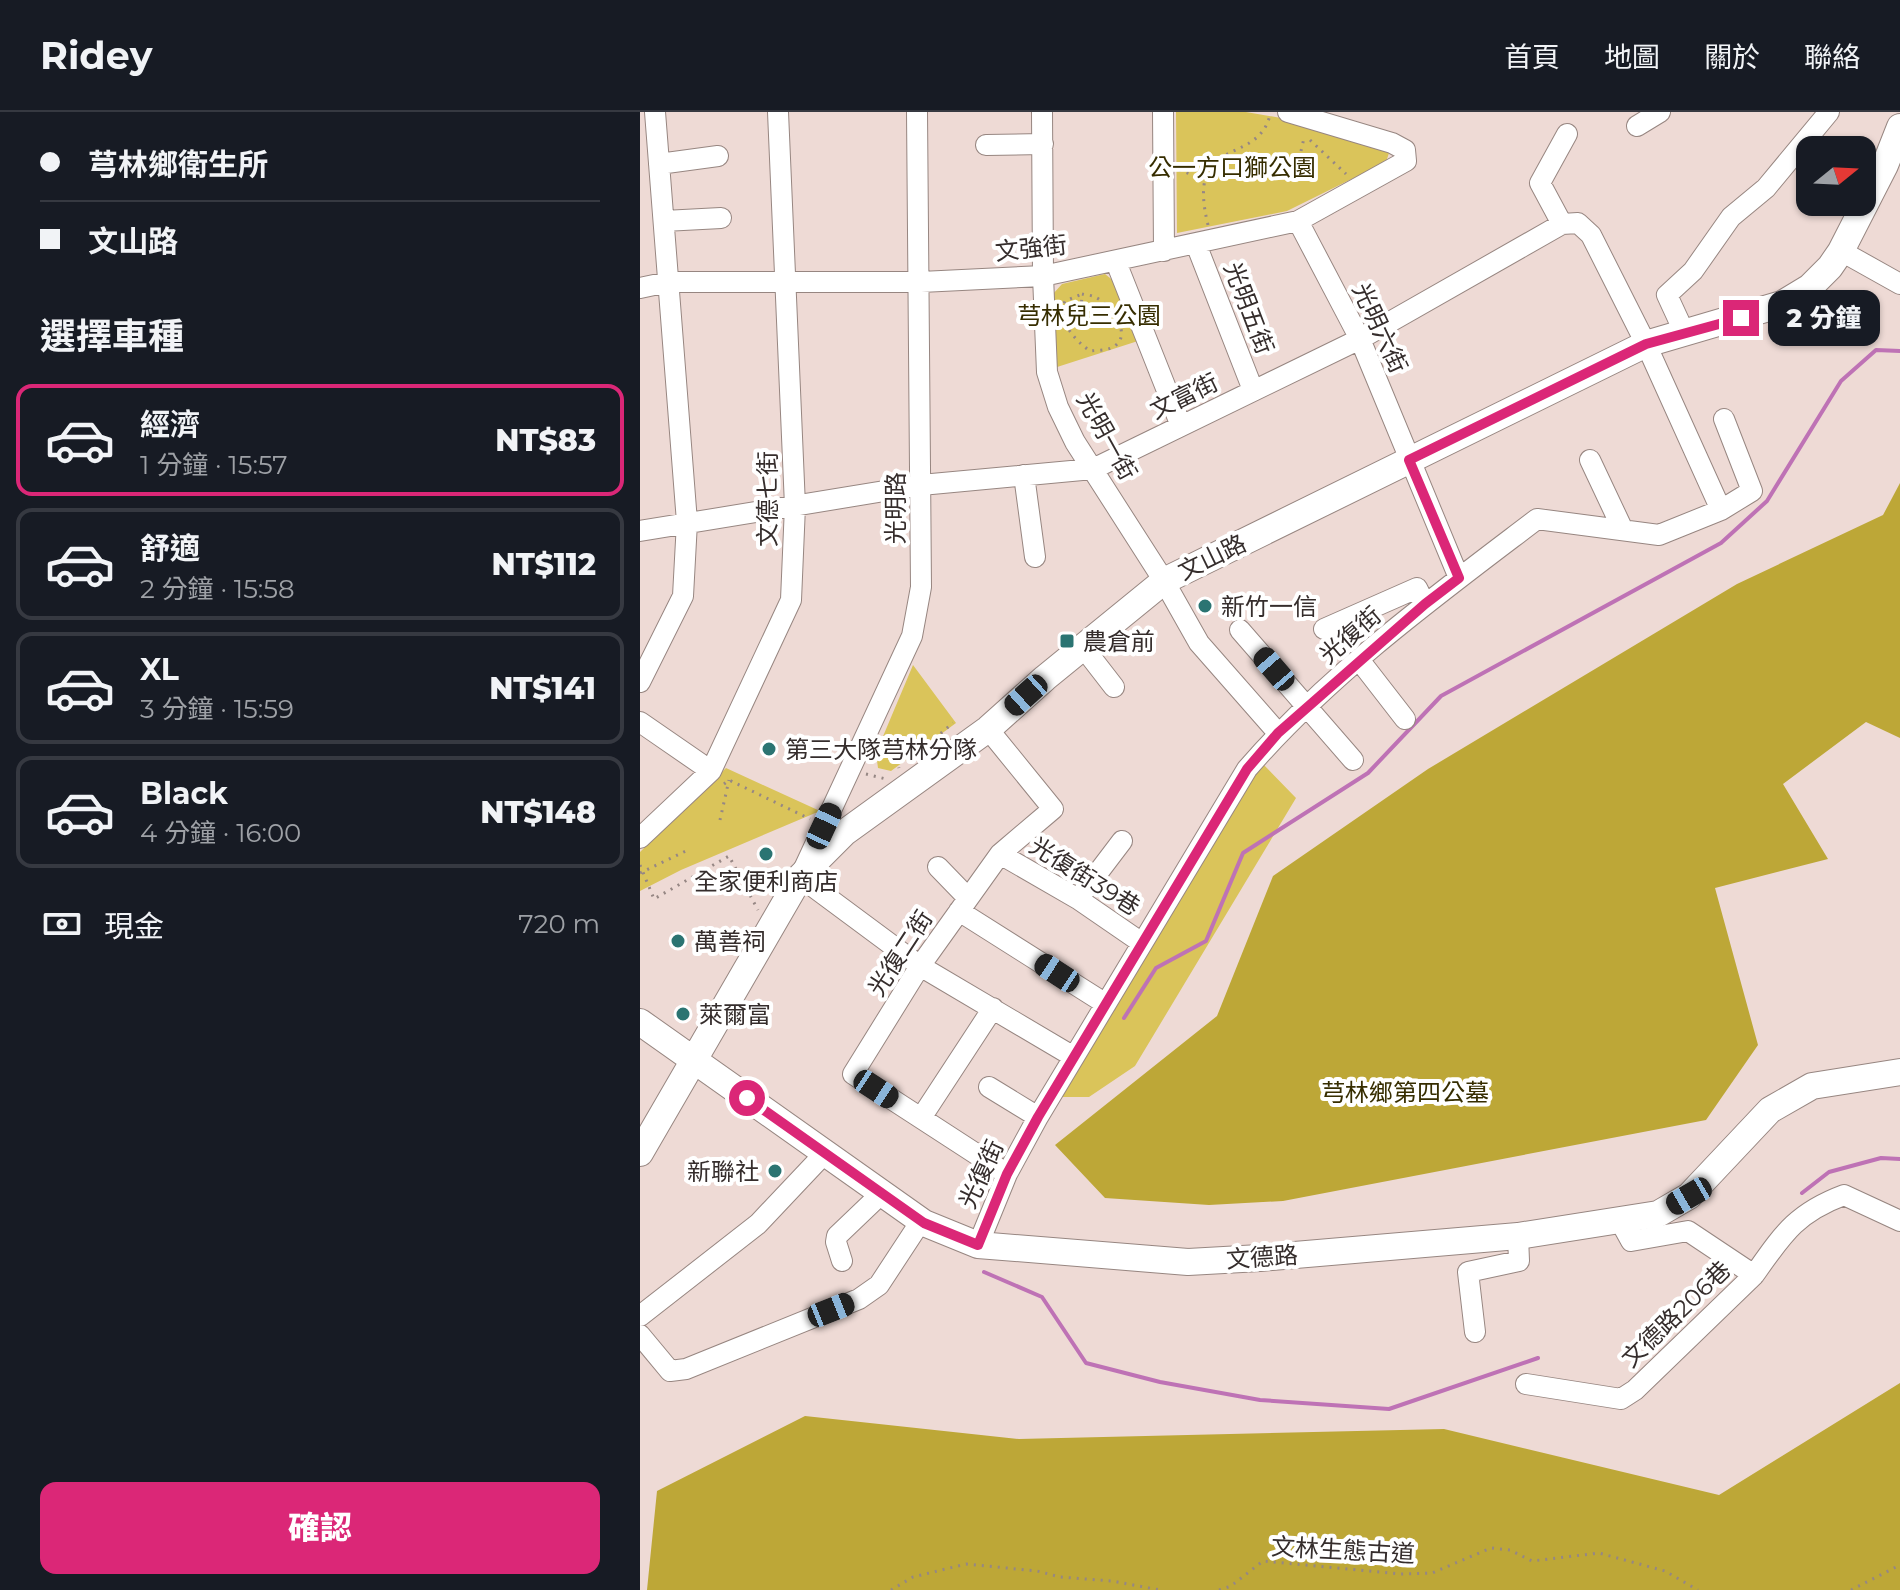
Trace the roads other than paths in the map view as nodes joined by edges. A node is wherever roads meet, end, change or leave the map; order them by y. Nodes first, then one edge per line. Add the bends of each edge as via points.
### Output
1 (655, 112) edge
2 (778, 112) edge
3 (917, 112) edge
4 (1042, 112) edge
5 (1163, 112) edge
6 (1288, 112) edge
7 (1660, 112) edge
8 (1829, 112) edge
9 (1327, 117) edge
10 (1637, 126) dead end
11 (1900, 127) edge
12 (1567, 134) dead end
13 (1043, 144) junction
14 (986, 145) dead end
15 (718, 156) dead end
16 (659, 164) junction
17 (721, 218) dead end
18 (664, 221) junction
19 (1298, 221) junction
20 (1562, 224) junction
21 (1204, 243) junction
22 (1164, 251) junction
23 (1841, 251) junction
24 (1116, 262) junction
25 (1043, 276) junction
26 (668, 282) junction
27 (921, 282) junction
28 (785, 283) junction
29 (1900, 284) edge
30 (640, 288) edge
31 (1685, 334) junction
32 (1360, 339) junction
33 (1646, 344) junction
34 (1253, 390) junction
35 (1724, 419) dead end
36 (1181, 426) junction
37 (1409, 460) junction
38 (1590, 460) dead end
39 (1093, 469) junction
40 (1024, 475) junction
41 (921, 485) junction
42 (795, 506) junction
43 (1721, 510) junction
44 (687, 522) junction
45 (1623, 530) junction
46 (640, 531) edge
47 (1035, 557) dead end
48 (1459, 578) junction
49 (1164, 581) junction
50 (1425, 604) junction
51 (1324, 629) dead end
52 (1240, 630) dead end
53 (1083, 647) junction
54 (1360, 661) junction
55 (640, 682) edge
56 (1114, 687) dead end
57 (1307, 707) junction
58 (1405, 719) dead end
59 (640, 722) edge
60 (988, 729) junction
61 (1278, 733) junction
62 (1353, 760) dead end
63 (720, 780) junction
64 (640, 838) edge
65 (1122, 841) dead end
66 (1000, 854) junction
67 (938, 867) dead end
68 (800, 877) junction
69 (1078, 899) junction
70 (963, 905) junction
71 (1142, 943) junction
72 (920, 966) junction
73 (1106, 1004) junction
74 (993, 1008) junction
75 (640, 1022) edge
76 (1074, 1057) junction
77 (695, 1061) junction
78 (1900, 1072) edge
79 (989, 1087) dead end
80 (1038, 1117) junction
81 (921, 1118) junction
82 (642, 1144) edge
83 (825, 1153) junction
84 (1007, 1174) junction
85 (882, 1193) junction
86 (921, 1221) junction
87 (1620, 1221) junction
88 (1900, 1221) edge
89 (1518, 1236) junction
90 (978, 1245) junction
91 (842, 1261) dead end
92 (1754, 1275) junction
93 (640, 1316) edge
94 (1475, 1332) dead end
95 (640, 1335) edge
96 (1526, 1384) dead end

1 - 16 street
2 - 28 street, 文德七街
3 - 27 street, 光明路
4 - 13 street, 光明一街
5 - 22 street
6 - 9 street
7 - 10 street
8 - 31 street via 1667,295
9 - 19 street, 文強街 via 1405,150 1406,161
11 - 23 main road, 文山路
12 - 20 street via 1540,183
13 - 14 street
13 - 25 street, 光明一街
15 - 16 street
16 - 18 street
17 - 18 street
18 - 26 street
19 - 21 street, 文強街
19 - 32 street, 光明六街
20 - 32 street, 文富街
20 - 33 street via 1578,223 1591,235
21 - 22 street, 文強街
21 - 34 street, 光明五街
22 - 24 street, 文強街
23 - 29 street
23 - 31 main road, 文山路 via 1810,287 1782,304
24 - 25 street, 文強街
24 - 36 street
25 - 27 street, 文強街
25 - 39 street, 光明一街 via 1047,372 1058,407
26 - 28 street, 文強街
26 - 30 street, 文強街
26 - 44 street
27 - 28 street, 文強街
27 - 41 street, 光明路
28 - 42 street, 文德七街
31 - 33 main road, 文山路
32 - 34 street, 文富街
32 - 37 street, 光明六街
33 - 37 main road, 文山路
33 - 43 street
34 - 36 street, 文富街
35 - 43 street, 光復街 via 1752,491
36 - 39 street, 文富街
37 - 48 street, 光明六街
37 - 49 main road, 文山路
38 - 45 street
39 - 40 street, 文富街
39 - 49 street, 光明一街
40 - 41 street, 文富街
40 - 47 street
41 - 42 street, 文富街
41 - 68 street, 光明路 via 921,587 912,636
42 - 44 street, 文富街
42 - 63 street, 文德七街 via 791,600
43 - 45 street, 光復街 via 1659,535
44 - 46 street, 文富街
44 - 55 street via 683,596
45 - 48 street, 光復街 via 1537,519
48 - 50 street, 光復街
49 - 53 main road, 文山路
49 - 61 street, 光明一街 via 1199,643
50 - 51 street via 1417,588
50 - 54 street, 光復街
52 - 57 street
53 - 56 street
53 - 60 main road, 文山路
54 - 57 street, 光復街
54 - 58 street
57 - 61 street, 光復街
57 - 62 street
59 - 63 street
60 - 66 street, 光復二街 via 1053,809
60 - 68 main road, 文山路 via 844,833
61 - 71 street, 光復街 via 1247,769
63 - 64 street, 文德七街
65 - 69 street
66 - 69 street, 光復街39巷
66 - 70 street, 光復二街
67 - 70 street
68 - 72 street
68 - 77 main road, 文山路
69 - 71 street, 光復街39巷
70 - 72 street, 光復二街
70 - 73 street
71 - 73 street, 光復街
72 - 74 street
72 - 81 street, 光復二街 via 853,1074
73 - 76 street, 光復街
74 - 76 street
74 - 81 street
75 - 77 main road, 文德路
76 - 80 street, 光復街
77 - 82 main road, 文山路
77 - 83 main road, 文德路
78 - 87 main road, 文德路 via 1812,1086 1770,1110 1689,1196 1658,1214
79 - 80 street
80 - 84 street, 光復街
81 - 84 street, 光復二街
83 - 85 main road, 文德路
83 - 93 street via 758,1224
84 - 90 street, 光復街
85 - 86 main road, 文德路
85 - 91 street via 837,1236
86 - 90 main road, 文德路
86 - 95 street via 879,1285 859,1299 678,1370 670,1371
87 - 89 main road, 文德路
87 - 92 street, 文德路206巷 via 1631,1241 1688,1231
88 - 92 street via 1844,1195 1815,1206 1783,1234
89 - 90 main road, 文德路 via 1188,1262
89 - 94 street via 1519,1261 1468,1272
92 - 96 street, 文德路206巷 via 1621,1399

